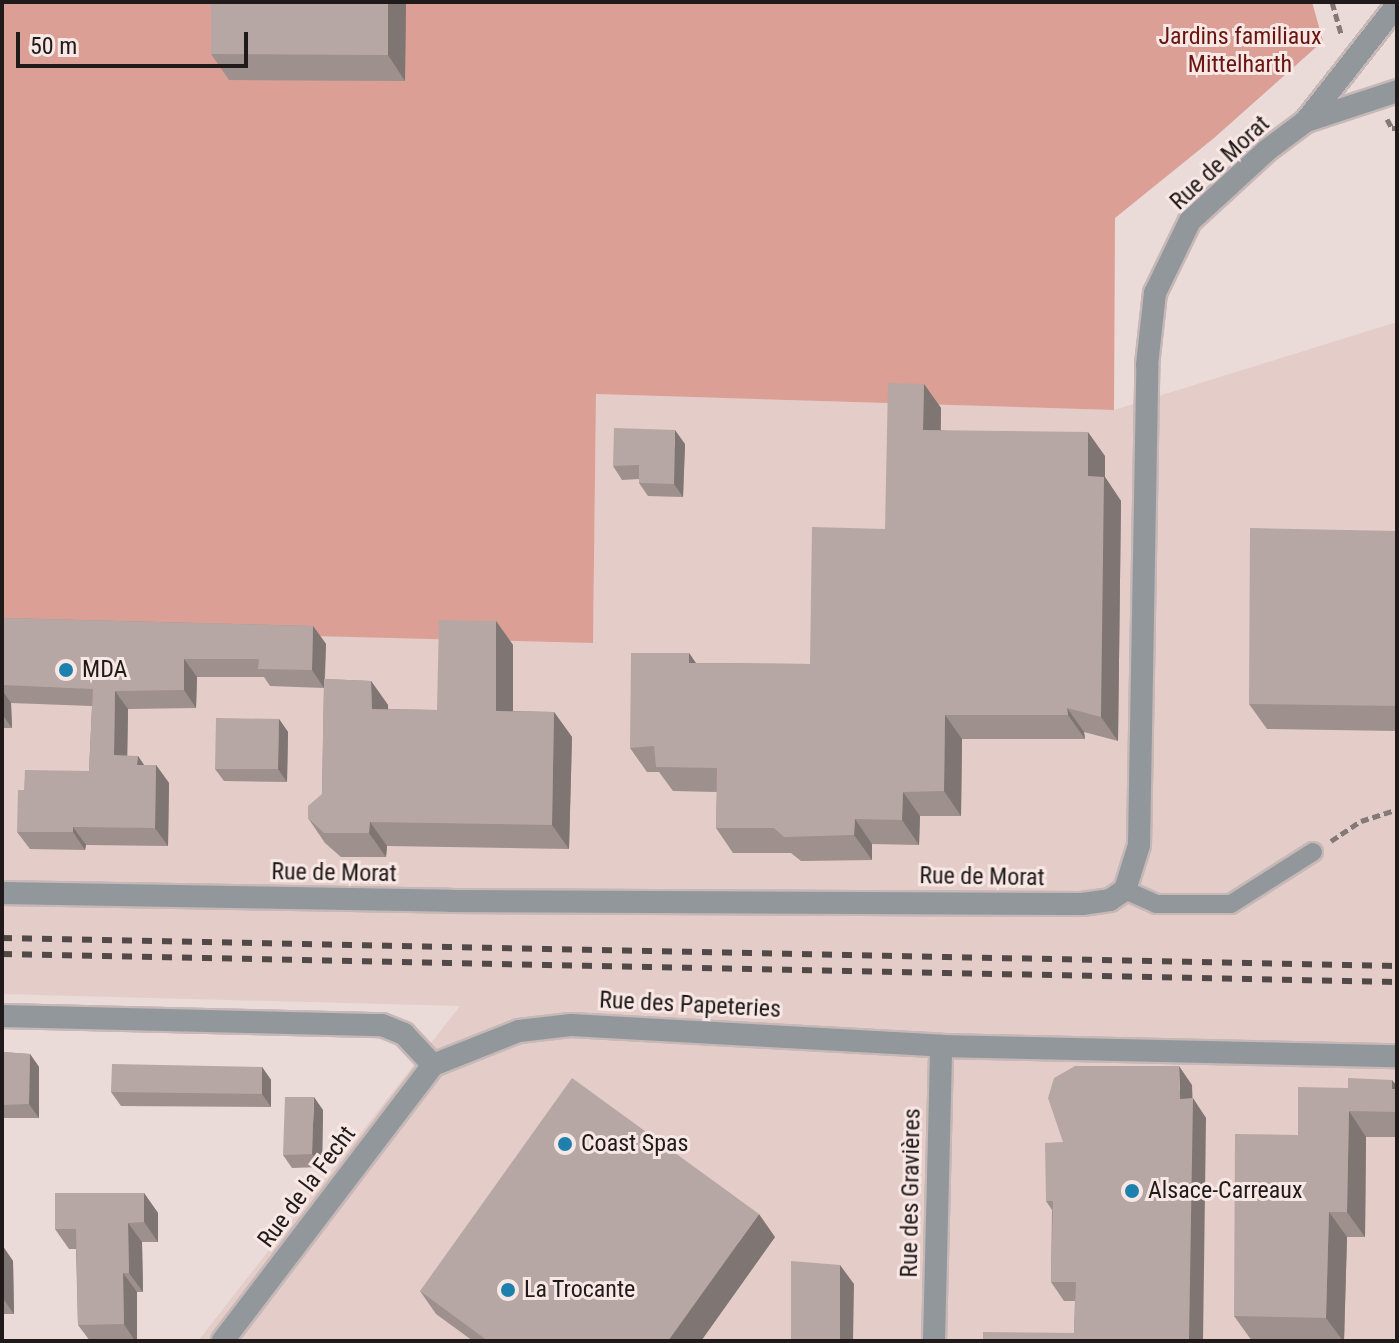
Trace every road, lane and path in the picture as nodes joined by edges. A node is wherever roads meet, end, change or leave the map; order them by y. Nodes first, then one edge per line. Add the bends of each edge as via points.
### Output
1 (1397, 5) edge
2 (1397, 91) edge
3 (1306, 121) junction
4 (1397, 809) edge
5 (1313, 852) joint
6 (1125, 890) junction
7 (2, 893) edge
8 (2, 1016) edge
9 (941, 1046) junction
10 (1397, 1056) edge
11 (433, 1065) junction
12 (223, 1341) edge
13 (934, 1341) edge

1 - 3 street, Rue de Morat
2 - 3 street, Rue de Morat
3 - 6 street, Rue de Morat via 1190,221 1155,293 1147,365 1139,845
4 - 5 path via 1361,821
5 - 6 lane via 1231,904 1156,904
6 - 7 street, Rue de Morat via 1110,900 1082,904
8 - 11 street via 382,1025 404,1034
9 - 10 street, Rue des Papeteries
9 - 11 street, Rue des Papeteries via 571,1025 519,1031
9 - 13 street, Rue des Gravières
11 - 12 street, Rue de la Fecht

